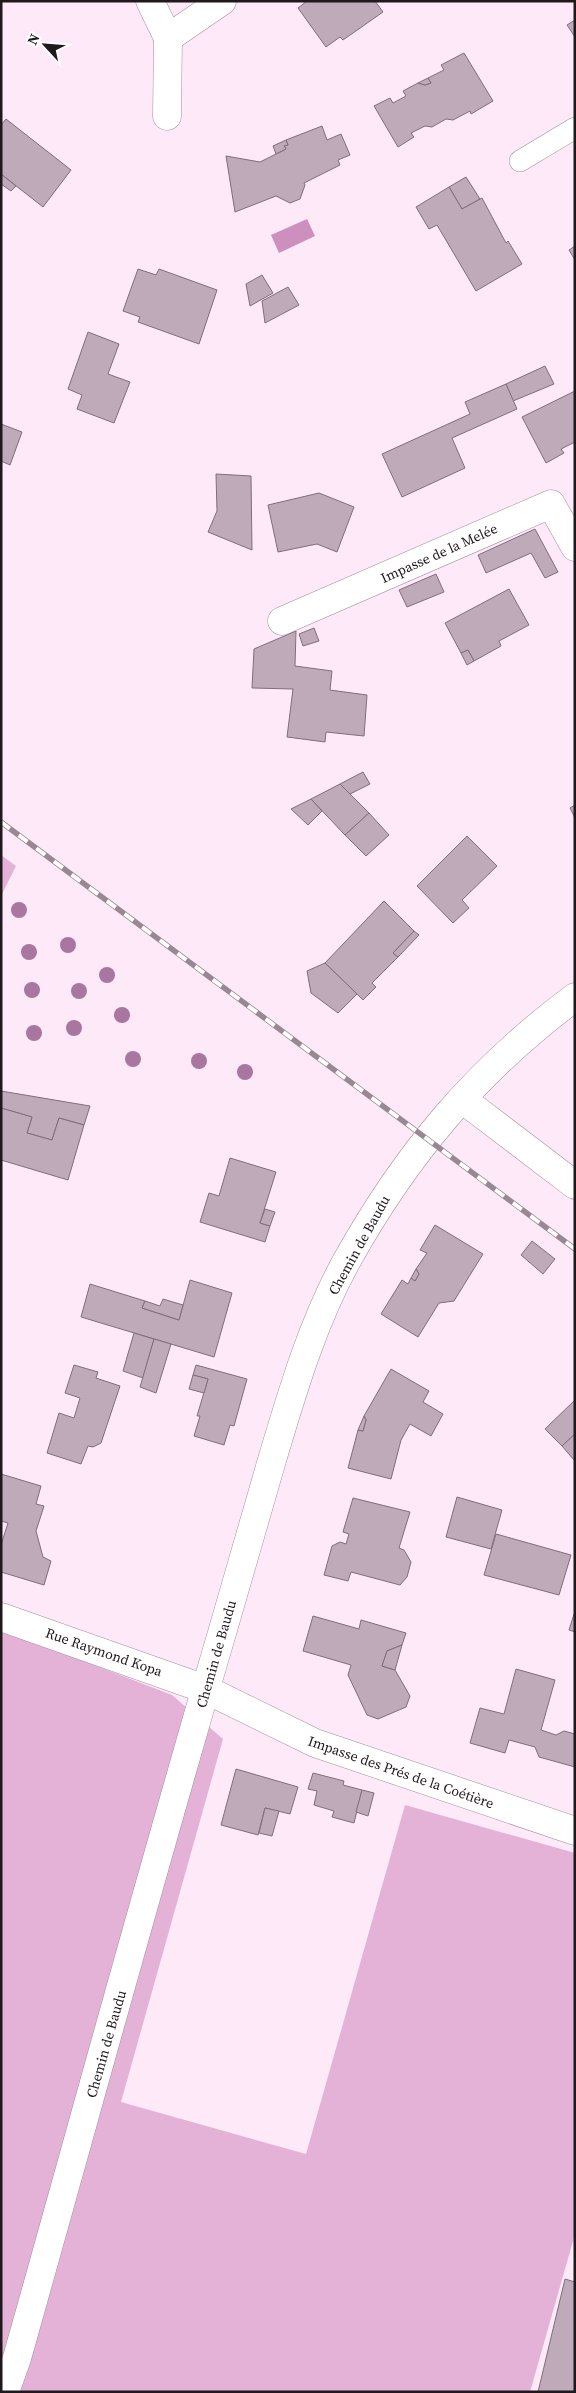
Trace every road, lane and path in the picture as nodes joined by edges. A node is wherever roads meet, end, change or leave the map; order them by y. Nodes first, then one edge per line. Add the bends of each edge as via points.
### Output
1 (150, 1) edge
2 (222, 1) edge
3 (168, 38) junction
4 (167, 116) dead end
5 (575, 128) edge
6 (520, 161) dead end
7 (575, 547) edge
8 (282, 621) dead end
9 (575, 996) edge
10 (462, 1099) junction
11 (575, 1185) edge
12 (1, 1617) edge
13 (206, 1689) junction
14 (575, 1831) edge
15 (5, 2392) edge

1 - 3 street
2 - 3 street
3 - 4 street
5 - 6 lane
7 - 8 street, Impasse de la Melée via 551,504
9 - 10 street, Chemin de Baudu via 503,1055
10 - 11 street
10 - 13 street, Chemin de Baudu via 398,1176 344,1265 318,1320 290,1401
12 - 13 street, Rue Raymond Kopa
13 - 14 street, Impasse des Prés de la Coétière via 315,1743
13 - 15 street, Chemin de Baudu

